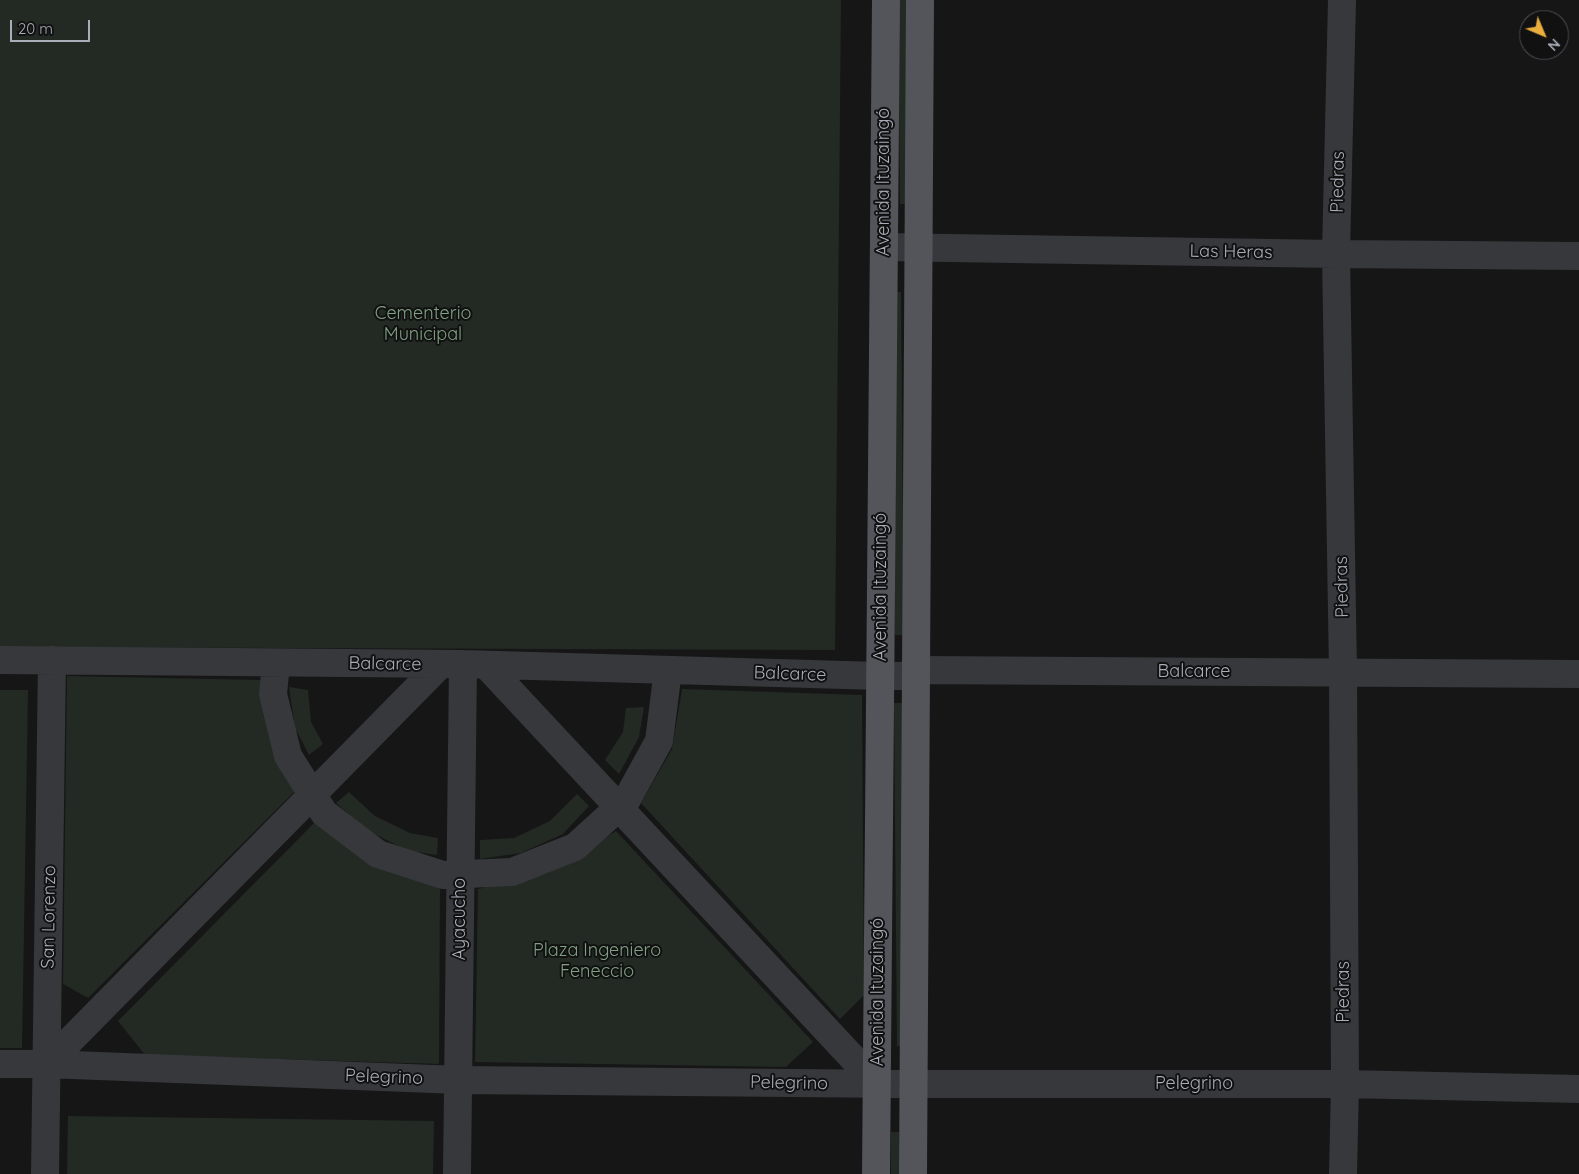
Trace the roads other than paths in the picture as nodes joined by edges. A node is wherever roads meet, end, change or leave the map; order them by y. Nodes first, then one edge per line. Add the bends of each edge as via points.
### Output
1 (886, 0) edge
2 (920, 0) edge
3 (1342, 0) edge
4 (884, 246) junction
5 (918, 248) junction
6 (1336, 254) junction
7 (1579, 256) edge
8 (0, 660) edge
9 (52, 660) junction
10 (276, 663) junction
11 (463, 665) junction
12 (668, 670) junction
13 (917, 670) junction
14 (1343, 672) junction
15 (1579, 674) edge
16 (880, 676) junction
17 (313, 795) junction
18 (619, 807) junction
19 (461, 874) junction
20 (0, 1064) edge
21 (47, 1064) junction
22 (459, 1080) junction
23 (877, 1084) junction
24 (914, 1084) junction
25 (1345, 1084) junction
26 (1579, 1089) edge
27 (45, 1174) edge
28 (457, 1174) edge
29 (876, 1174) edge
30 (913, 1174) edge
31 (1343, 1174) edge

1 - 4 main road, Avenida Ituzaingó
2 - 5 main road, Avenida Ituzaingó
3 - 6 street, Piedras
4 - 5 street, Las Heras
4 - 16 main road, Avenida Ituzaingó
5 - 6 street, Las Heras
5 - 13 main road, Avenida Ituzaingó
6 - 7 street, Las Heras
6 - 14 street, Piedras
8 - 9 street, Balcarce
9 - 10 street, Balcarce
9 - 21 street, San Lorenzo
10 - 11 street, Balcarce
10 - 17 street via 273,694 288,756
11 - 12 street, Balcarce
11 - 17 street
11 - 18 street
11 - 19 street, Ayacucho
12 - 16 street, Balcarce
12 - 18 street via 659,741 626,801
13 - 14 street, Balcarce
13 - 16 street, Balcarce via 904,676
13 - 24 main road, Avenida Ituzaingó
14 - 15 street, Balcarce
14 - 25 street, Piedras
16 - 23 main road, Avenida Ituzaingó
17 - 19 street via 324,813 378,854 443,875
17 - 21 street
18 - 19 street via 575,847 512,872
18 - 23 street
19 - 22 street, Ayacucho
20 - 21 street, Pelegrino
21 - 22 street, Pelegrino
21 - 27 street, San Lorenzo
22 - 23 street, Pelegrino
22 - 28 street, Ayacucho
23 - 24 street, Pelegrino
23 - 29 main road, Avenida Ituzaingó
24 - 25 street, Pelegrino
24 - 30 main road, Avenida Ituzaingó
25 - 26 street, Pelegrino
25 - 31 street, Piedras

